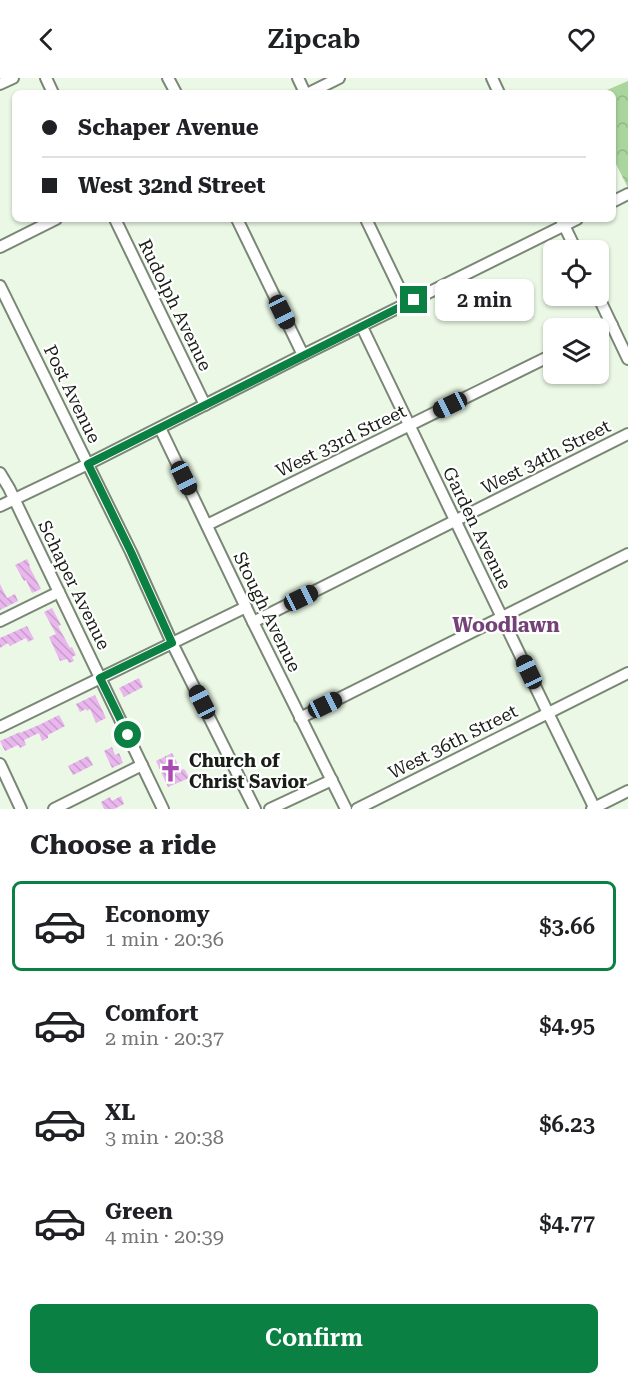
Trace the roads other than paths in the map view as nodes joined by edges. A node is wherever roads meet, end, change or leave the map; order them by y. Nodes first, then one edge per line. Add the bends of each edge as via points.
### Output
1 (13, 78) edge
2 (339, 78) edge
3 (0, 84) edge
4 (313, 90) edge
5 (50, 222) edge
6 (116, 222) edge
7 (238, 222) edge
8 (367, 222) edge
9 (562, 222) edge
10 (571, 240) edge
11 (0, 247) edge
12 (0, 286) edge
13 (407, 304) junction
14 (603, 306) edge
15 (612, 325) junction
16 (609, 326) edge
17 (362, 327) junction
18 (303, 355) junction
19 (543, 359) edge
20 (628, 359) edge
21 (205, 405) junction
22 (409, 426) junction
23 (160, 428) junction
24 (628, 434) edge
25 (88, 464) junction
26 (0, 473) edge
27 (14, 500) junction
28 (0, 506) edge
29 (456, 521) junction
30 (207, 525) junction
31 (628, 554) edge
32 (59, 592) junction
33 (246, 607) junction
34 (502, 616) junction
35 (0, 621) edge
36 (253, 621) junction
37 (172, 643) junction
38 (628, 673) edge
39 (100, 678) junction
40 (548, 713) junction
41 (300, 718) junction
42 (0, 727) edge
43 (0, 764) edge
44 (142, 765) junction
45 (332, 780) junction
46 (628, 791) edge
47 (594, 808) edge
48 (21, 809) edge
49 (54, 809) edge
50 (164, 809) edge
51 (255, 809) edge
52 (270, 809) edge
53 (346, 809) edge
54 (357, 809) edge

1 - 3 street
2 - 4 street
5 - 11 street
6 - 21 street, Rudolph Avenue
7 - 18 street
8 - 13 street
9 - 10 street
9 - 13 street
12 - 25 street, Post Avenue
13 - 17 street
14 - 15 street
15 - 16 street
15 - 20 street
17 - 18 street
17 - 22 street, Garden Avenue
18 - 21 street
19 - 22 street, West 33rd Street
21 - 23 street
22 - 29 street, Garden Avenue
22 - 30 street, West 33rd Street
23 - 25 street
23 - 30 street, Stough Avenue
24 - 29 street, West 34th Street
25 - 27 street
25 - 37 street, Post Avenue
26 - 27 street, Schaper Avenue
27 - 28 street
27 - 32 street, Schaper Avenue
29 - 34 street, Garden Avenue
29 - 36 street, West 34th Street
30 - 33 street, Stough Avenue
31 - 34 street
32 - 35 street
32 - 39 street, Schaper Avenue
33 - 36 street, Stough Avenue
33 - 37 street
34 - 40 street, Garden Avenue
34 - 41 street
36 - 41 street, Stough Avenue
37 - 39 street
37 - 51 street, Post Avenue
38 - 40 street, West 36th Street
39 - 42 street
39 - 44 street, Schaper Avenue
40 - 47 street, Garden Avenue
40 - 54 street, West 36th Street
41 - 45 street, Stough Avenue
43 - 48 street
44 - 49 street
44 - 50 street, Schaper Avenue
45 - 52 street
45 - 53 street, Stough Avenue
46 - 47 street

